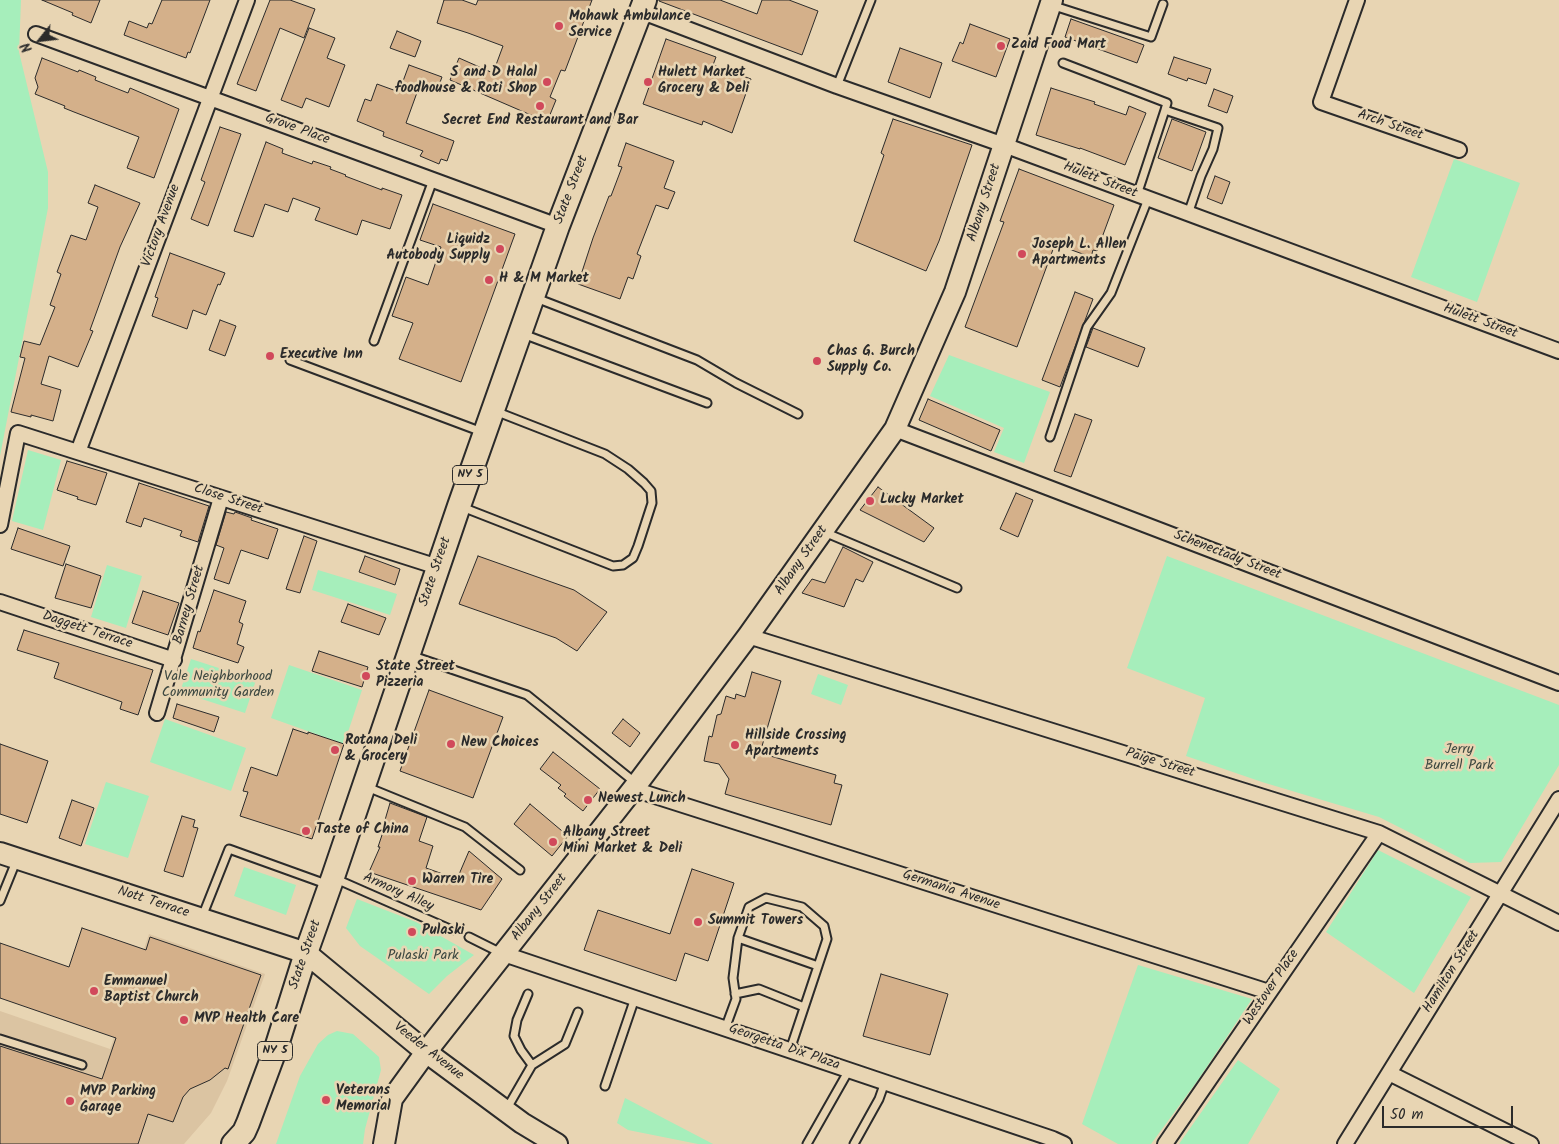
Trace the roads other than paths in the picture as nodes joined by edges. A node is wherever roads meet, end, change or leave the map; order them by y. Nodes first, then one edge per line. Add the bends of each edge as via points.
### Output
1 (247, 0) edge
2 (871, 0) edge
3 (1357, 0) edge
4 (1052, 2) edge
5 (1163, 4) dead end
6 (642, 6) edge
7 (36, 34) dead end
8 (1064, 63) dead end
9 (837, 86) junction
10 (210, 98) junction
11 (1165, 110) junction
12 (1004, 145) junction
13 (1459, 150) dead end
14 (433, 180) junction
15 (1143, 197) junction
16 (1188, 214) junction
17 (558, 226) junction
18 (533, 297) junction
19 (520, 333) junction
20 (374, 341) dead end
21 (1559, 351) edge
22 (290, 360) dead end
23 (707, 403) dead end
24 (493, 410) junction
25 (798, 414) dead end
26 (895, 429) junction
27 (485, 433) junction
28 (1050, 437) dead end
29 (78, 452) junction
30 (221, 498) junction
31 (459, 506) junction
32 (0, 525) edge
33 (822, 531) junction
34 (438, 566) junction
35 (957, 588) dead end
36 (0, 602) edge
37 (748, 636) junction
38 (408, 654) junction
39 (174, 660) junction
40 (1559, 683) edge
41 (157, 713) dead end
42 (364, 786) junction
43 (635, 787) junction
44 (1559, 799) edge
45 (1379, 832) junction
46 (9, 856) edge
47 (520, 870) dead end
48 (332, 882) junction
49 (1501, 893) junction
50 (0, 901) edge
51 (201, 920) junction
52 (1559, 923) edge
53 (452, 930) dead end
54 (469, 937) dead end
55 (738, 938) junction
56 (306, 953) junction
57 (504, 954) junction
58 (818, 966) junction
59 (1269, 992) junction
60 (528, 994) dead end
61 (735, 994) junction
62 (634, 998) junction
63 (804, 1006) junction
64 (578, 1012) dead end
65 (725, 1028) junction
66 (0, 1039) edge
67 (790, 1050) junction
68 (426, 1052) junction
69 (82, 1065) dead end
70 (532, 1065) junction
71 (849, 1070) junction
72 (1389, 1073) junction
73 (884, 1082) junction
74 (605, 1086) dead end
75 (506, 1110) junction
76 (233, 1144) edge
77 (384, 1144) edge
78 (557, 1144) edge
79 (807, 1144) edge
80 (854, 1144) edge
81 (1064, 1144) edge
82 (1165, 1144) edge
83 (1345, 1144) edge
84 (1531, 1144) edge

1 - 10 street, Victory Avenue
2 - 9 lane
3 - 13 street, Arch Street via 1321,102
4 - 5 lane via 1151,38
4 - 12 street, Albany Street
6 - 9 street, Hulett Street
6 - 17 main road, State Street / NY 5
7 - 10 street, Grove Place
8 - 11 lane via 1167,103
9 - 12 street, Hulett Street
10 - 14 street, Grove Place
10 - 29 street, Victory Avenue
11 - 15 lane
11 - 16 lane via 1218,128
12 - 15 street, Hulett Street
12 - 26 street, Albany Street via 955,292
14 - 17 street, Grove Place
14 - 20 lane
15 - 16 street, Hulett Street
15 - 28 lane via 1111,293 1087,327
16 - 21 street, Hulett Street
17 - 18 main road, State Street / NY 5
18 - 19 main road, State Street / NY 5
18 - 25 lane via 697,360
19 - 23 lane
19 - 24 main road, State Street / NY 5
22 - 27 lane
24 - 27 main road, State Street / NY 5
24 - 31 lane via 604,454 644,483 650,491 652,504 638,546 633,558 623,565 613,566
26 - 33 street, Albany Street
26 - 40 street, Schenectady Street
27 - 31 main road, State Street / NY 5
29 - 30 street, Close Street
29 - 32 street, Close Street via 18,433
30 - 34 street, Close Street
30 - 39 street, Barney Street
31 - 34 main road, State Street / NY 5
33 - 35 lane
33 - 37 street, Albany Street
34 - 38 main road, State Street / NY 5
36 - 39 street, Daggett Terrace
37 - 43 street, Albany Street
37 - 45 street, Paige Street
38 - 42 main road, State Street / NY 5
38 - 43 lane via 527,695
39 - 41 street, Barney Street
42 - 47 lane via 465,827
42 - 48 main road, State Street / NY 5
43 - 57 street, Albany Street
43 - 59 street, Germania Avenue
44 - 49 street, Hamilton Street
45 - 49 street, Paige Street
45 - 59 street, Westover Place
46 - 50 lane
46 - 51 street, Nott Terrace
48 - 51 lane, Armory Alley via 229,849
48 - 53 lane, Armory Alley
48 - 56 main road, State Street / NY 5
49 - 52 street, Paige Street
49 - 72 street, Hamilton Street
51 - 56 street, Nott Terrace
54 - 57 lane
55 - 58 lane
55 - 58 lane via 749,907 766,898 802,907 824,926 827,939
55 - 61 lane via 733,978
56 - 68 street, Veeder Avenue
56 - 76 main road, State Street / NY 5 via 251,1114 244,1132
57 - 62 street, Georgetta Dix Plaza
57 - 68 street, Albany Street
58 - 63 lane
59 - 82 street, Westover Place
60 - 70 lane via 514,1036
61 - 63 lane via 759,989
61 - 65 lane
62 - 65 street, Georgetta Dix Plaza
62 - 74 lane
63 - 67 lane
64 - 70 lane via 565,1044
65 - 67 street, Georgetta Dix Plaza
66 - 69 lane
67 - 71 street, Georgetta Dix Plaza
68 - 75 street, Veeder Avenue
68 - 77 street via 392,1099
70 - 75 lane
71 - 73 street, Georgetta Dix Plaza
71 - 79 lane
72 - 83 street, Hamilton Street
72 - 84 street
73 - 80 lane via 879,1099
73 - 81 street, Georgetta Dix Plaza
75 - 78 street, Veeder Avenue

